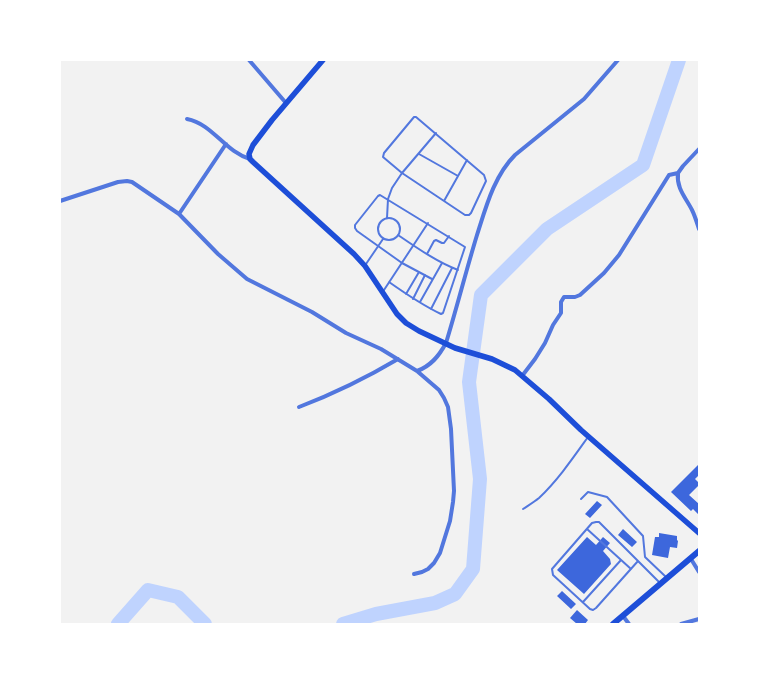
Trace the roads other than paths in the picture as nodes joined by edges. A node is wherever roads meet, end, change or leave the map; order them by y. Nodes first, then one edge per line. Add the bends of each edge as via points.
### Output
1 (249, 60) edge
2 (322, 60) edge
3 (618, 60) edge
4 (286, 103) junction
5 (187, 119) dead end
6 (436, 133) junction
7 (226, 144) junction
8 (699, 149) edge
9 (419, 154) junction
10 (250, 159) junction
11 (467, 160) junction
12 (402, 173) junction
13 (678, 173) junction
14 (458, 176) junction
15 (388, 199) junction
16 (60, 201) edge
17 (444, 201) junction
18 (179, 214) junction
19 (387, 218) junction
20 (428, 223) junction
21 (699, 229) edge
22 (398, 234) junction
23 (449, 236) junction
24 (384, 239) junction
25 (413, 246) junction
26 (378, 247) junction
27 (427, 254) junction
28 (402, 263) junction
29 (442, 263) junction
30 (365, 266) junction
31 (452, 268) junction
32 (458, 270) junction
33 (419, 272) junction
34 (425, 275) junction
35 (432, 279) junction
36 (389, 282) junction
37 (382, 292) junction
38 (406, 294) junction
39 (414, 299) junction
40 (420, 303) junction
41 (431, 309) junction
42 (446, 344) junction
43 (398, 359) junction
44 (417, 372) junction
45 (522, 376) junction
46 (299, 407) dead end
47 (588, 436) junction
48 (581, 499) dead end
49 (523, 509) dead end
50 (587, 529) junction
51 (699, 533) edge
52 (699, 551) edge
53 (691, 559) junction
54 (621, 560) junction
55 (638, 561) junction
56 (631, 570) junction
57 (699, 572) edge
58 (414, 574) dead end
59 (667, 578) junction
60 (661, 584) junction
61 (583, 602) junction
62 (623, 616) junction
63 (699, 619) edge
64 (613, 624) edge
65 (629, 624) edge
66 (681, 624) edge

1 - 4 street
2 - 4 main road
3 - 42 street via 584,99 508,162 498,178 483,213
4 - 10 main road via 253,146
5 - 7 street via 205,126
6 - 9 lane
6 - 11 lane
6 - 12 lane via 416,117 411,119 383,155
7 - 10 street
7 - 18 street
8 - 13 street
9 - 12 lane
9 - 14 lane
10 - 30 main road
11 - 14 lane
11 - 17 lane via 486,178 471,213 465,215
12 - 15 lane
12 - 17 lane
13 - 21 street via 678,185
13 - 45 street via 669,175 619,255 604,273 580,295 564,297 561,313 546,343
14 - 17 lane
15 - 19 lane
15 - 20 lane
15 - 26 lane via 378,196 355,225 357,231
16 - 18 street via 127,181 138,185
18 - 43 street via 247,279
19 - 22 lane via 392,218 399,225
19 - 24 lane via 378,227
20 - 23 lane
20 - 25 lane
22 - 24 lane via 392,240
22 - 25 lane
23 - 27 lane via 444,243 434,241
23 - 32 lane via 465,248
24 - 26 lane
25 - 27 lane
25 - 28 lane
26 - 28 lane
26 - 30 lane
27 - 29 lane
28 - 33 lane
28 - 36 lane
29 - 31 lane
29 - 35 lane
30 - 37 main road
31 - 32 lane
31 - 41 lane
32 - 41 lane via 444,313
33 - 34 lane
33 - 38 lane
34 - 35 lane
34 - 39 lane
35 - 40 lane
36 - 37 lane
36 - 38 lane
37 - 42 main road via 406,323
38 - 39 lane
39 - 40 lane
40 - 41 lane
42 - 44 street via 431,364
42 - 45 main road via 492,360
43 - 44 street
43 - 46 street via 376,373
44 - 58 street via 439,390 448,407 454,491 450,521 440,553 428,569
45 - 47 main road
47 - 49 lane via 549,487
47 - 51 main road
48 - 59 lane via 588,492 607,497 643,536 646,557
50 - 54 lane
50 - 55 lane via 594,522 599,522
50 - 61 lane via 552,569 552,575
52 - 53 main road
53 - 57 street
53 - 59 main road
54 - 56 lane
54 - 61 lane
55 - 56 lane
55 - 60 lane
56 - 61 lane via 596,608 590,609
59 - 60 main road
60 - 62 main road
62 - 64 main road
62 - 65 street
63 - 66 street

